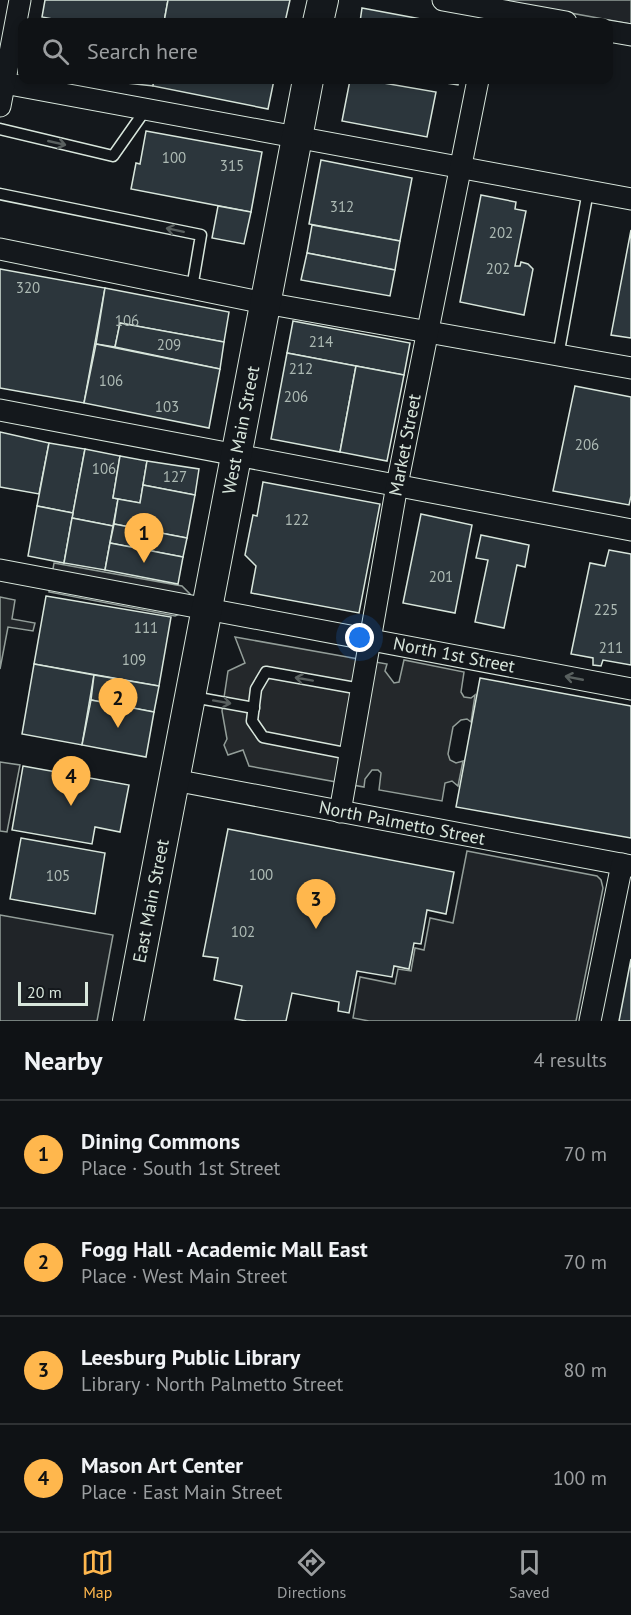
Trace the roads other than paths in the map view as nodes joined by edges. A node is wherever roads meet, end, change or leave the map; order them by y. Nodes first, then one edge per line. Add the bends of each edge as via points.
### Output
1 (20, 0) edge
2 (323, 0) edge
3 (443, 0) edge
4 (491, 15) edge
5 (319, 18) edge
6 (523, 18) edge
7 (613, 32) edge
8 (631, 35) edge
9 (4, 83) junction
10 (307, 84) edge
11 (477, 84) edge
12 (0, 106) edge
13 (146, 109) junction
14 (0, 129) edge
15 (297, 136) junction
16 (460, 166) junction
17 (588, 191) junction
18 (0, 194) edge
19 (631, 199) edge
20 (0, 249) edge
21 (192, 288) junction
22 (265, 303) junction
23 (427, 332) junction
24 (558, 356) junction
25 (631, 368) edge
26 (0, 410) edge
27 (236, 454) junction
28 (397, 485) junction
29 (631, 530) edge
30 (0, 570) edge
31 (207, 608) junction
32 (370, 639) junction
33 (362, 689) junction
34 (631, 689) edge
35 (190, 696) junction
36 (254, 708) junction
37 (350, 754) junction
38 (174, 780) junction
39 (340, 812) junction
40 (627, 865) edge
41 (128, 1021) edge
42 (590, 1021) edge

1 - 9 street
2 - 5 main road
3 - 4 street
4 - 6 street
7 - 8 street
9 - 12 street
9 - 13 street
10 - 15 main road, West Main Street
11 - 16 street, Market Street
14 -> 13 lane via 113,156
13 - 15 street
15 - 16 street
15 - 22 main road, West Main Street
16 - 17 street
16 - 23 street, Market Street
17 - 19 street
17 - 24 lane
21 -> 18 lane via 201,235
20 - 21 street
21 - 22 street
22 - 23 street
22 - 27 main road, West Main Street
23 - 24 street
23 - 28 street, Market Street
24 - 25 street
26 - 27 street
27 - 28 street
27 - 31 main road, West Main Street
28 - 29 street
28 - 32 street, Market Street
30 - 31 street, North 1st Street
31 - 32 street, North 1st Street
31 - 35 main road, West Main Street
32 - 33 street, Market Street
34 -> 32 street, North 1st Street
33 -> 36 lane via 266,672 256,689
33 - 37 street, Market Street
35 -> 36 lane
35 - 38 main road, West Main Street
36 - 37 lane via 252,721 263,737
37 - 39 street, Market Street
38 - 39 street, North Palmetto Street
38 - 41 main road, East Main Street
39 - 40 street, North Palmetto Street
40 - 42 street

